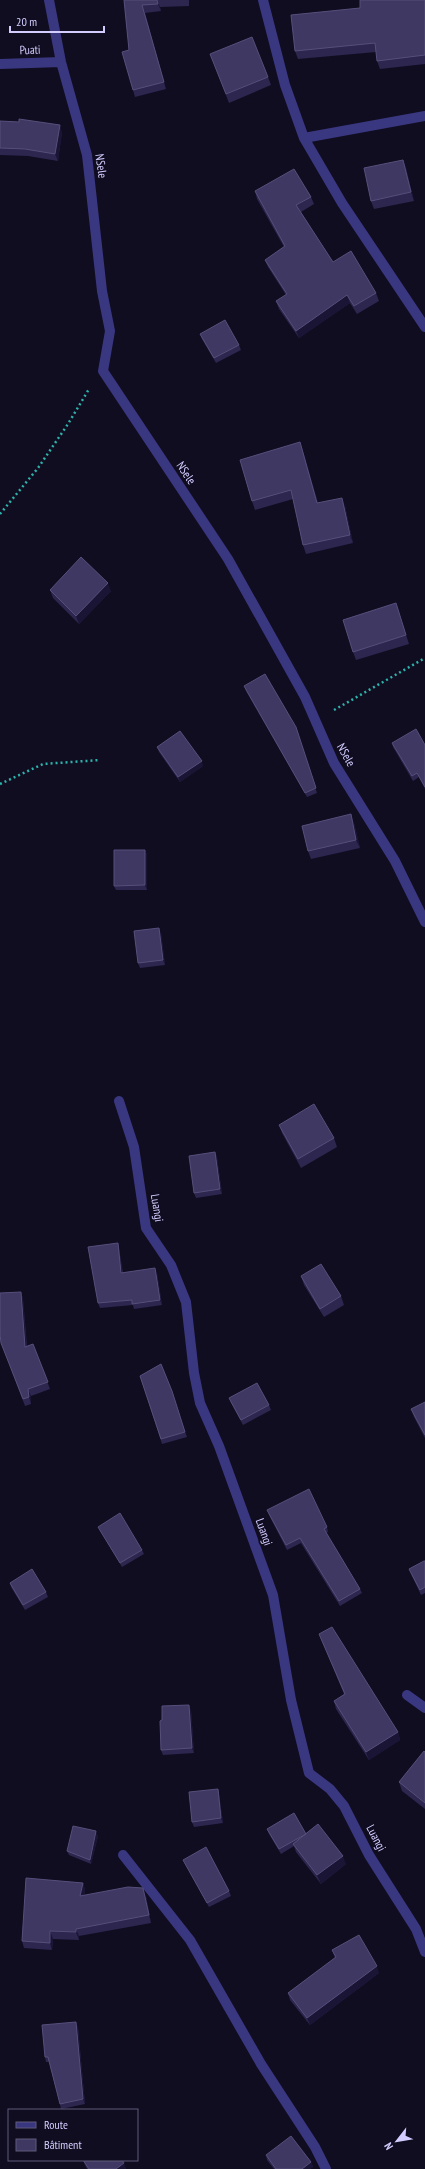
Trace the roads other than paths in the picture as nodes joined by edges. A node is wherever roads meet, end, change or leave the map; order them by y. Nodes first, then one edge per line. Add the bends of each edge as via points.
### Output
1 (49, 0) edge
2 (262, 0) edge
3 (61, 62) junction
4 (0, 64) edge
5 (425, 116) edge
6 (304, 138) junction
7 (425, 327) edge
8 (425, 922) edge
9 (119, 1101) dead end
10 (406, 1695) dead end
11 (425, 1708) edge
12 (123, 1854) dead end
13 (425, 1952) edge
14 (326, 2169) edge

1 - 3 street, NSele
2 - 6 street via 285,85
3 - 4 street, Puati
3 - 8 street, NSele via 87,155 102,291 110,331 103,371 228,559 305,697 334,763 395,861
5 - 6 street
6 - 7 street via 342,203
9 - 13 street, Luangi via 134,1147 146,1228 171,1265 186,1302 200,1403 219,1446 273,1596 290,1700 309,1773 330,1790 344,1806 369,1855 416,1929
10 - 11 street
12 - 14 street via 190,1940 261,2064 315,2147

